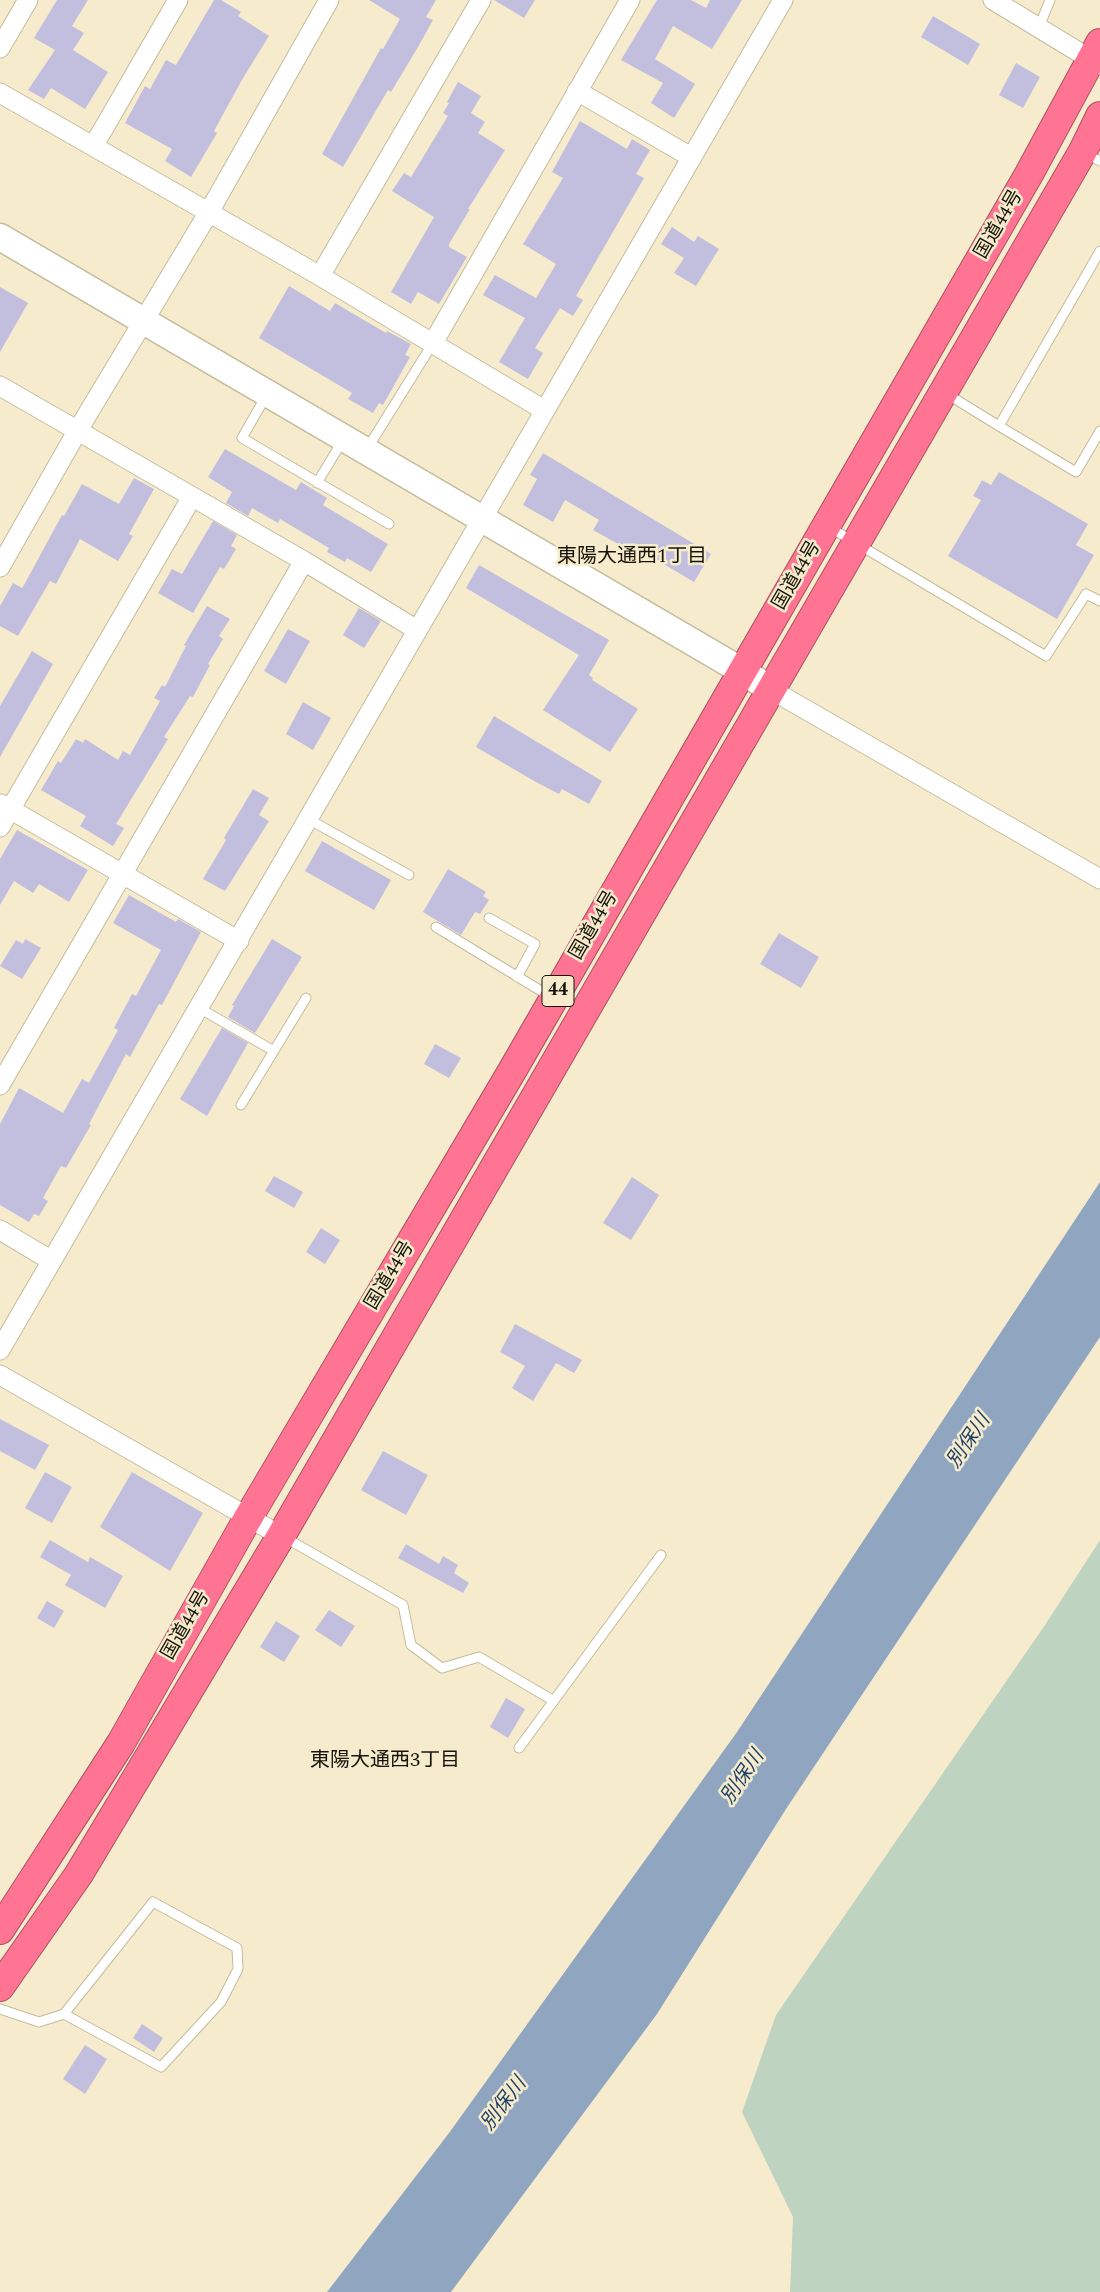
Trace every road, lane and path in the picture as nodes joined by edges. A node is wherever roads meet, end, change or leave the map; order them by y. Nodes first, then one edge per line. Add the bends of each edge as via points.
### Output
1 (28, 0) edge
2 (178, 0) edge
3 (329, 0) edge
4 (480, 0) edge
5 (630, 0) edge
6 (782, 0) edge
7 (993, 0) edge
8 (1050, 0) edge
9 (1038, 27) junction
10 (0, 48) edge
11 (1097, 56) edge
12 (577, 91) junction
13 (0, 92) edge
14 (1100, 116) edge
15 (94, 145) junction
16 (1091, 156) edge
17 (692, 157) junction
18 (209, 212) junction
19 (0, 237) edge
20 (1100, 251) edge
21 (320, 276) junction
22 (144, 322) junction
23 (433, 344) junction
24 (0, 386) edge
25 (943, 391) junction
26 (267, 394) junction
27 (544, 410) junction
28 (999, 426) junction
29 (78, 430) junction
30 (1100, 431) edge
31 (343, 438) junction
32 (366, 451) junction
33 (317, 483) junction
34 (192, 497) junction
35 (481, 518) junction
36 (389, 524) dead end
37 (827, 526) junction
38 (854, 543) junction
39 (304, 561) junction
40 (0, 566) edge
41 (1100, 602) edge
42 (418, 630) junction
43 (742, 671) junction
44 (770, 689) junction
45 (5, 806) edge
46 (308, 819) junction
47 (0, 827) edge
48 (122, 872) junction
49 (409, 875) dead end
50 (1100, 879) edge
51 (489, 918) dead end
52 (436, 927) dead end
53 (239, 940) junction
54 (518, 977) junction
55 (306, 998) dead end
56 (554, 999) junction
57 (199, 1008) junction
58 (274, 1051) junction
59 (0, 1085) edge
60 (241, 1105) dead end
61 (0, 1230) edge
62 (52, 1261) junction
63 (0, 1350) edge
64 (0, 1375) edge
65 (248, 1518) junction
66 (281, 1536) junction
67 (661, 1555) dead end
68 (554, 1701) junction
69 (519, 1748) dead end
70 (0, 1930) edge
71 (0, 1987) edge
72 (0, 2009) edge
73 (64, 2014) junction

1 - 10 street
2 - 15 street
3 - 18 street
4 - 21 street
5 - 12 street
6 - 17 street
7 - 9 street
8 - 9 lane
9 - 11 street
11 - 37 highway, 国道44号 / 44
12 - 17 street
12 - 23 street
13 - 15 street
14 - 16 highway, 国道44号 / 44
15 - 18 street
16 - 25 highway, 国道44号 / 44
17 - 27 street
18 - 21 street
18 - 22 street
19 - 22 street
20 - 28 lane
21 - 23 street
22 - 26 street
22 - 29 street
23 - 27 street
23 - 32 lane
24 - 29 street
25 - 28 lane
25 - 38 highway, 国道44号 / 44
26 - 31 street
26 - 33 lane via 242,438
27 - 35 street
28 - 30 lane via 1076,472
29 - 34 street
29 - 40 street
31 - 32 street
31 - 33 lane
32 - 35 street
33 - 36 lane
34 - 39 street
34 - 45 street
35 - 42 street
35 - 43 street
37 - 38 lane
37 - 43 highway, 国道44号 / 44
38 - 41 lane via 1046,656 1086,594
38 - 44 highway, 国道44号 / 44
39 - 42 street
39 - 48 street
42 - 46 street
43 - 44 street
43 - 56 highway, 国道44号 / 44
44 - 50 street
44 - 66 highway, 国道44号 / 44
45 - 47 street
45 - 48 street
46 - 49 lane
46 - 53 street
48 - 53 street
48 - 59 street
51 - 54 lane via 536,944
52 - 54 lane
53 - 57 street
54 - 56 lane
55 - 58 lane
56 - 65 highway, 国道44号 / 44
57 - 58 lane
57 - 62 street
58 - 60 lane
61 - 62 street
62 - 63 street
64 - 65 street
65 - 66 street
65 - 70 highway, 国道44号 / 44 via 121,1743
66 - 68 lane via 403,1605 412,1645 442,1668 479,1657
66 - 71 highway, 国道44号 / 44 via 79,1874
67 - 68 lane
68 - 69 lane
72 - 73 lane via 39,2022
73 - 73 lane via 153,1902 237,1948 238,1969 221,2002 161,2067

